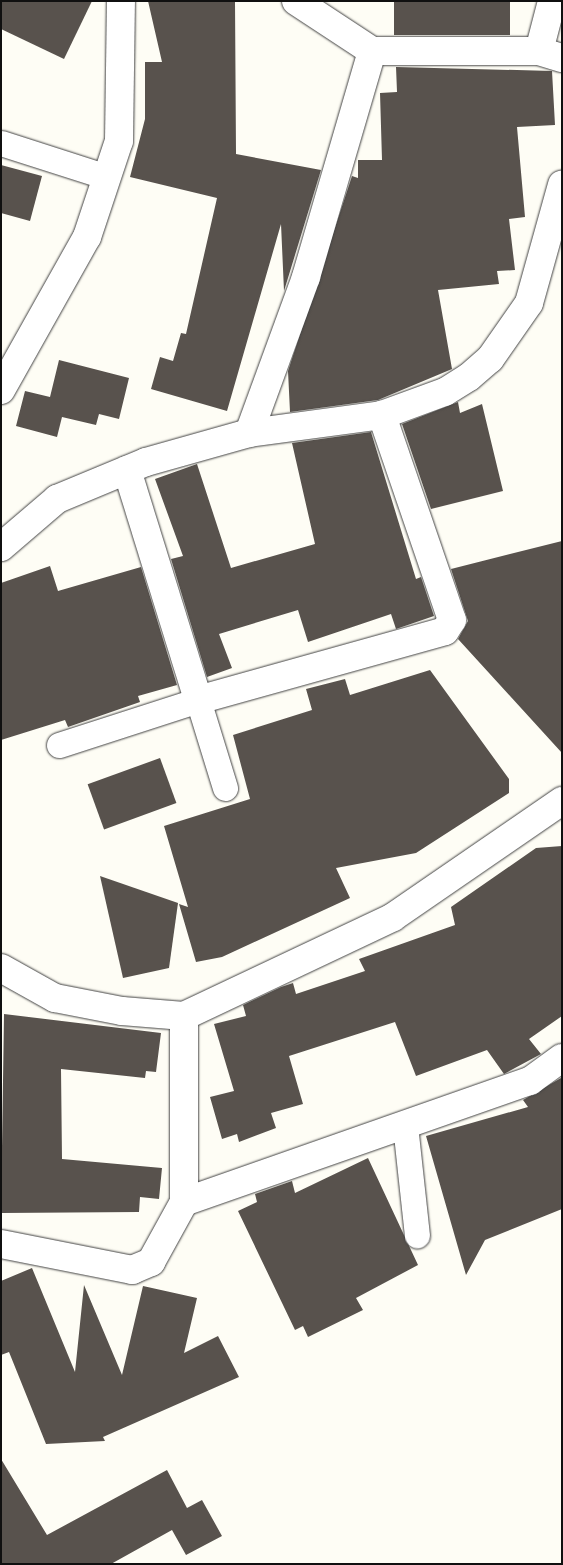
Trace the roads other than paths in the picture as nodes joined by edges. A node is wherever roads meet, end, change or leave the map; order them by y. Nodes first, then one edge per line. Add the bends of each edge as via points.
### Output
1 (121, 1) edge
2 (296, 1) edge
3 (552, 1) edge
4 (372, 51) junction
5 (550, 54) edge
6 (1, 143) edge
7 (107, 177) junction
8 (562, 185) edge
9 (1, 390) edge
10 (382, 415) junction
11 (249, 433) junction
12 (127, 470) junction
13 (1, 546) edge
14 (198, 700) junction
15 (58, 745) dead end
16 (225, 788) dead end
17 (562, 801) edge
18 (1, 968) edge
19 (184, 1016) junction
20 (562, 1058) edge
21 (405, 1125) junction
22 (184, 1202) junction
23 (417, 1235) dead end
24 (1, 1244) edge

1 - 7 street via 118,141
2 - 4 street
3 - 5 street
4 - 5 street
4 - 11 street via 306,277
6 - 7 lane
7 - 9 street via 87,237 62,287
8 - 10 street via 529,303 490,359 446,392
10 - 11 street
10 - 14 street via 452,620 445,631
11 - 12 street
12 - 13 street via 57,499
12 - 14 street
14 - 15 lane
14 - 16 lane
17 - 19 street via 393,916
18 - 19 street via 55,998 122,1011
19 - 22 street
20 - 21 street via 530,1081
21 - 22 street
21 - 23 lane
22 - 24 street via 151,1262 132,1270

